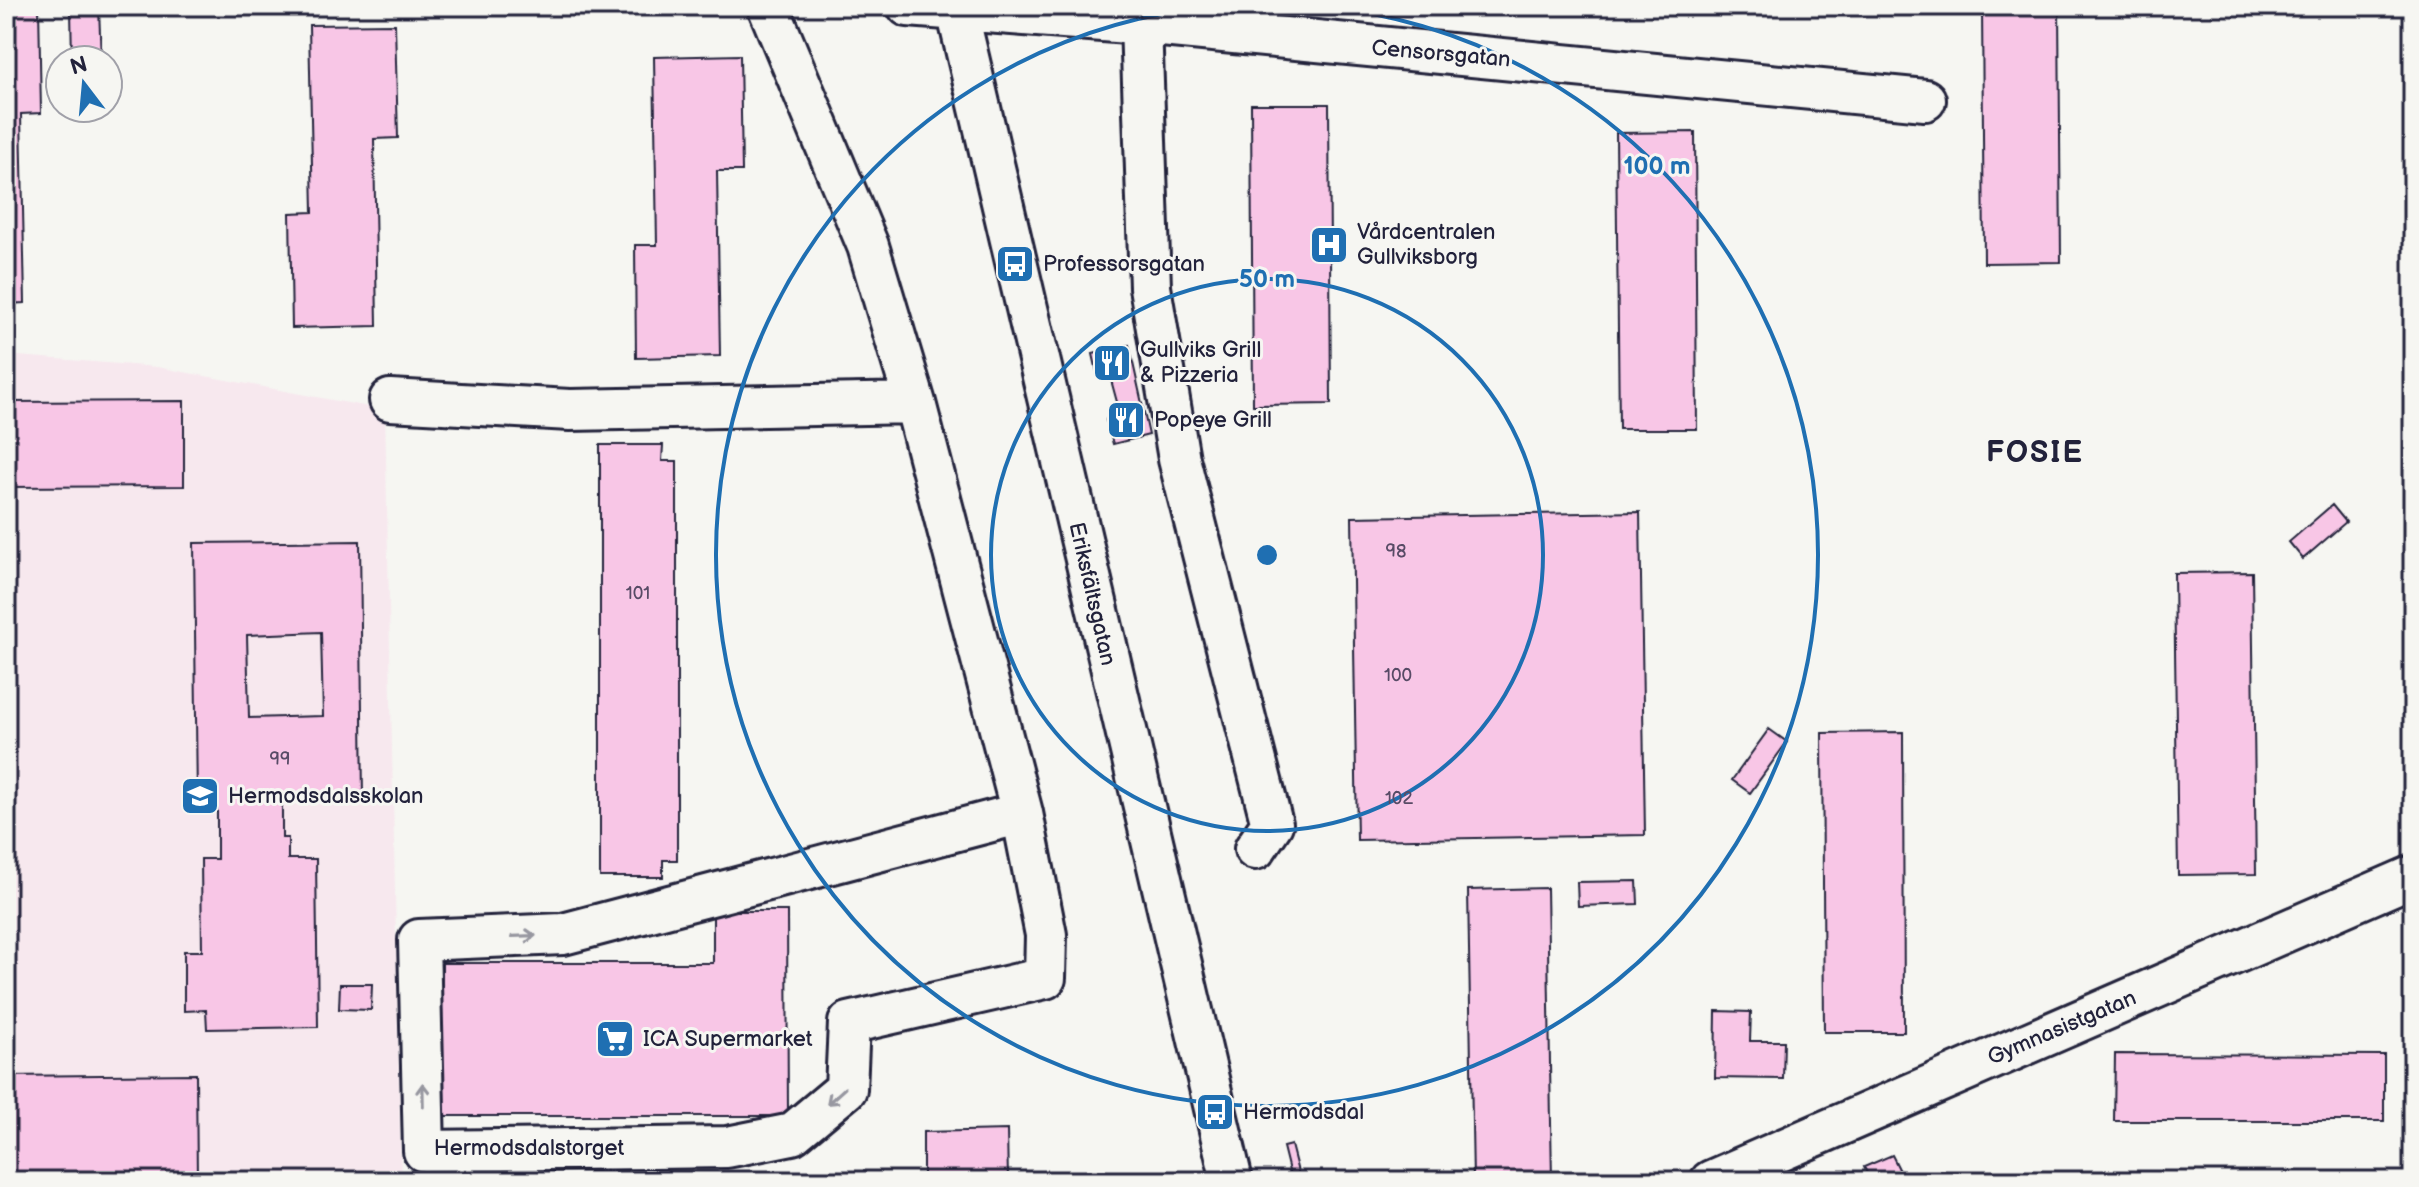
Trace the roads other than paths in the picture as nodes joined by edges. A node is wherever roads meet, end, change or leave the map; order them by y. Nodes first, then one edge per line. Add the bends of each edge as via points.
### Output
1 (768, 6) edge
2 (908, 6) edge
3 (956, 7) edge
4 (1141, 24) junction
5 (1925, 100) dead end
6 (390, 400) dead end
7 (915, 403) junction
8 (1022, 813) junction
9 (1255, 849) dead end
10 (2413, 876) edge
11 (1232, 1181) edge
12 (1711, 1181) edge

1 - 7 street via 868,246
2 - 3 street
3 - 4 street, Censorsgatan
3 - 11 street, Eriksfältsgatan
4 - 5 street, Censorsgatan
4 - 9 street via 1150,287 1186,490 1272,824
6 - 7 street via 570,410
7 - 8 street
8 -> 8 street, Hermodsdalstorget via 1046,935 1045,978 849,1023 846,1089 792,1134 727,1147 424,1151 419,940 563,934
10 - 12 street, Gymnasistgatan

